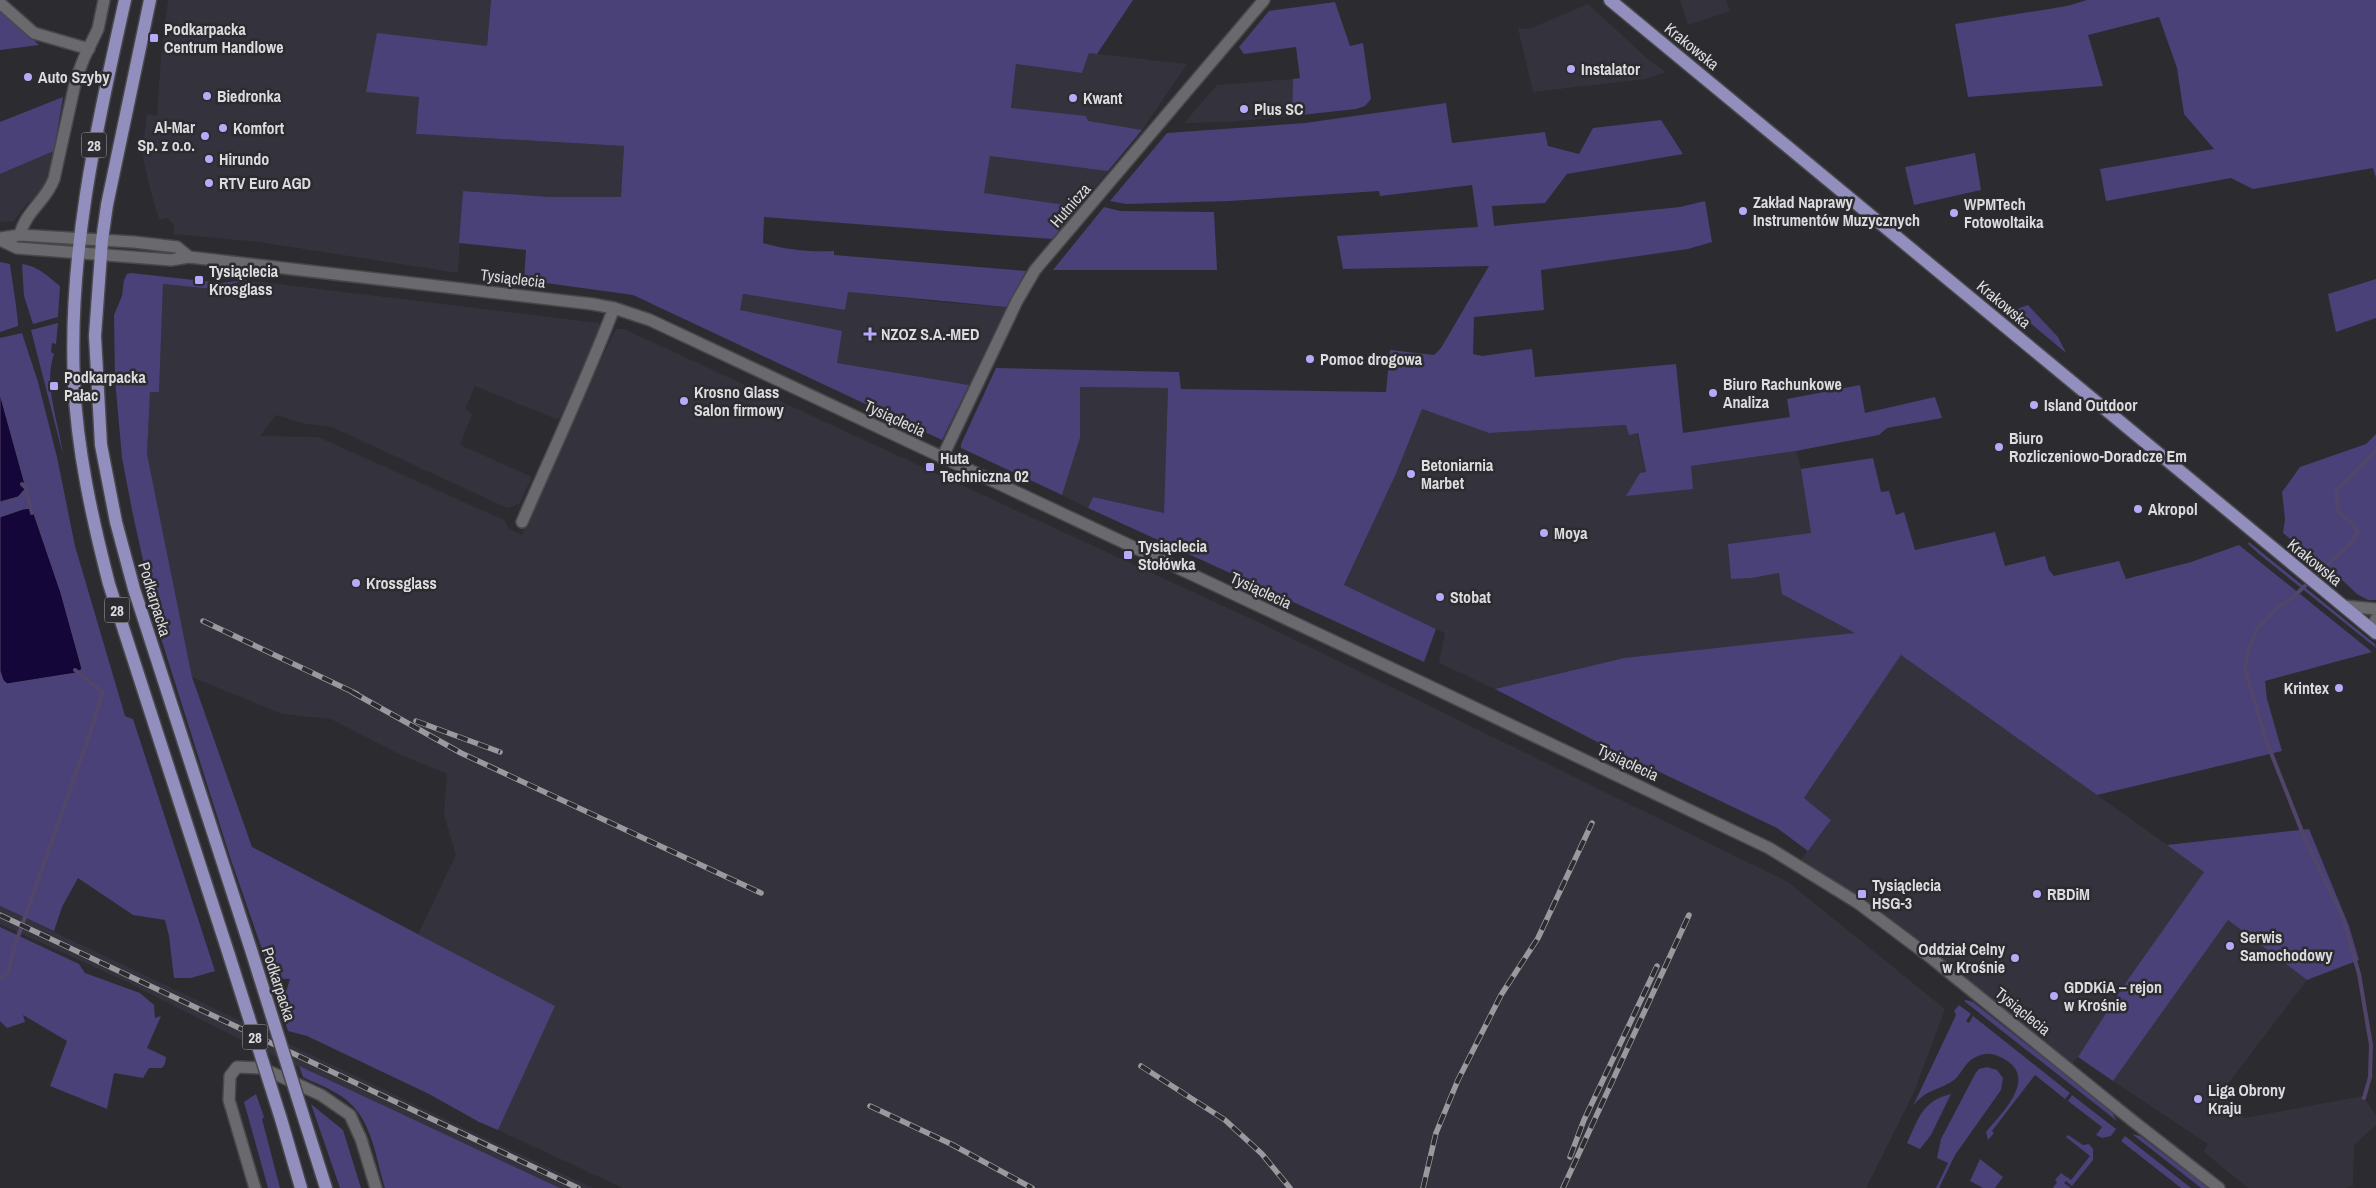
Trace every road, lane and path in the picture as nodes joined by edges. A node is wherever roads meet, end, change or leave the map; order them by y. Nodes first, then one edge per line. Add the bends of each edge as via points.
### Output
1 (104, 0) edge
2 (125, 0) edge
3 (150, 0) edge
4 (1264, 0) edge
5 (1610, 0) edge
6 (0, 3) edge
7 (88, 49) junction
8 (20, 235) junction
9 (0, 239) edge
10 (79, 239) junction
11 (102, 240) junction
12 (77, 252) junction
13 (100, 254) junction
14 (189, 257) junction
15 (614, 308) junction
16 (942, 458) junction
17 (522, 522) dead end
18 (2344, 606) junction
19 (2376, 609) edge
20 (2375, 627) edge
21 (255, 1188) edge
22 (301, 1188) edge
23 (326, 1188) edge
24 (376, 1188) edge
25 (2220, 1188) edge

1 - 7 street via 98,29
2 - 10 main road, 28 via 94,144
3 - 11 main road, Podkarpacka / 28
4 - 16 street, Hutnicza via 1035,270
5 - 18 main road, Krakowska
6 - 7 street via 34,33
7 - 8 street via 76,79 54,179 49,192 27,216
8 - 9 street, Tysiąclecia
8 - 10 street, Tysiąclecia
9 - 12 street, Tysiąclecia via 17,248
10 - 11 street, Tysiąclecia
10 - 12 main road, 28
11 - 13 main road, Podkarpacka / 28
11 - 14 street, Tysiąclecia via 177,247
12 - 13 street, Tysiąclecia
12 - 22 main road, 28, bridge via 74,384 93,521 108,584 192,834
13 - 14 street, Tysiąclecia via 171,260
13 - 23 main road, Podkarpacka / 28, bridge via 95,336 96,386 109,492 144,623
14 - 15 street, Tysiąclecia
15 - 16 street, Tysiąclecia via 650,320
15 - 17 street
16 - 25 street, Tysiąclecia via 1769,848 1858,903 1930,957
18 - 19 street
18 - 20 main road, Krakowska
21 - 24 street via 228,1100 230,1076 237,1067 262,1068 321,1095 350,1115

